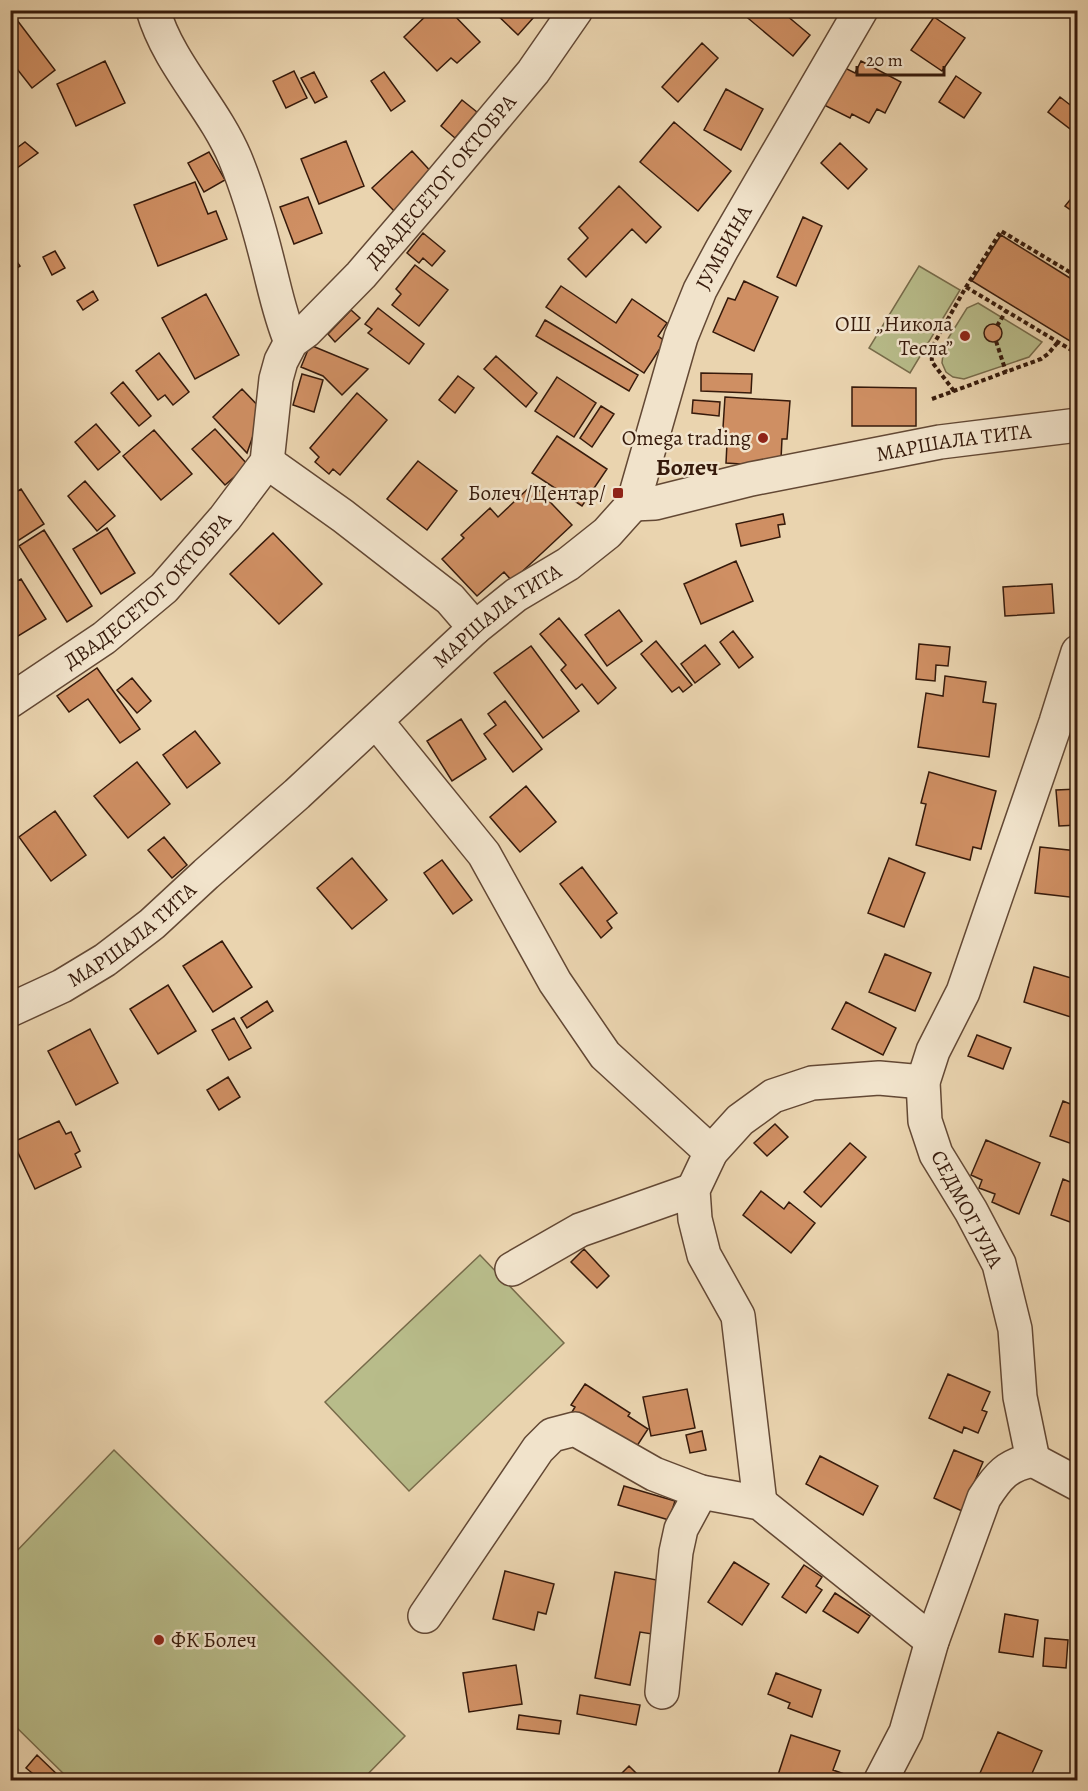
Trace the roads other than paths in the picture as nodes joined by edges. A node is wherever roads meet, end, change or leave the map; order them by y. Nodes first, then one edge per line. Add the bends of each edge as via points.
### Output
1 (153, 10) edge
2 (576, 10) edge
3 (861, 10) edge
4 (291, 342) junction
5 (1077, 424) edge
6 (267, 462) junction
7 (633, 504) junction
8 (475, 628) junction
9 (1077, 652) edge
10 (10, 701) edge
11 (376, 721) junction
12 (10, 1010) edge
13 (923, 1082) junction
14 (711, 1152) junction
15 (693, 1190) junction
16 (512, 1269) dead end
17 (1034, 1460) junction
18 (1077, 1484) edge
19 (701, 1491) junction
20 (760, 1503) junction
21 (425, 1616) dead end
22 (932, 1641) junction
23 (662, 1692) dead end
24 (881, 1780) edge

1 - 4 street via 174,57 234,155 250,196
2 - 4 street, ДВАДЕСЕТОГ ОКТОБРА via 533,72 434,190 361,275
3 - 7 street, ЈУМБИНА via 700,290 681,338
4 - 6 street, ДВАДЕСЕТОГ ОКТОБРА via 276,379
5 - 7 street, МАРШАЛА ТИТА via 940,442 751,479 655,503
6 - 8 street via 450,599
6 - 10 street, ДВАДЕСЕТОГ ОКТОБРА via 164,588 104,638
7 - 8 street, МАРШАЛА ТИТА via 591,546 516,595
8 - 11 street, МАРШАЛА ТИТА
9 - 13 street, СЕДМОГ ЈУЛА via 963,992 933,1051
11 - 12 street, МАРШАЛА ТИТА via 152,924 105,960
11 - 14 street via 484,855 555,982 605,1054
13 - 14 street via 879,1078 812,1083 773,1096 740,1120
13 - 17 street, СЕДМОГ ЈУЛА via 925,1120 936,1154 999,1264 1015,1329 1020,1397
14 - 15 street
15 - 16 street via 580,1230
15 - 20 street via 694,1219 704,1255 738,1316
17 - 18 street
17 - 22 street via 1015,1464 997,1479 984,1498
19 - 20 street
19 - 21 street via 654,1474 575,1429 552,1435 538,1449
19 - 23 street via 681,1529 676,1552
20 - 22 street
22 - 24 street via 906,1732

